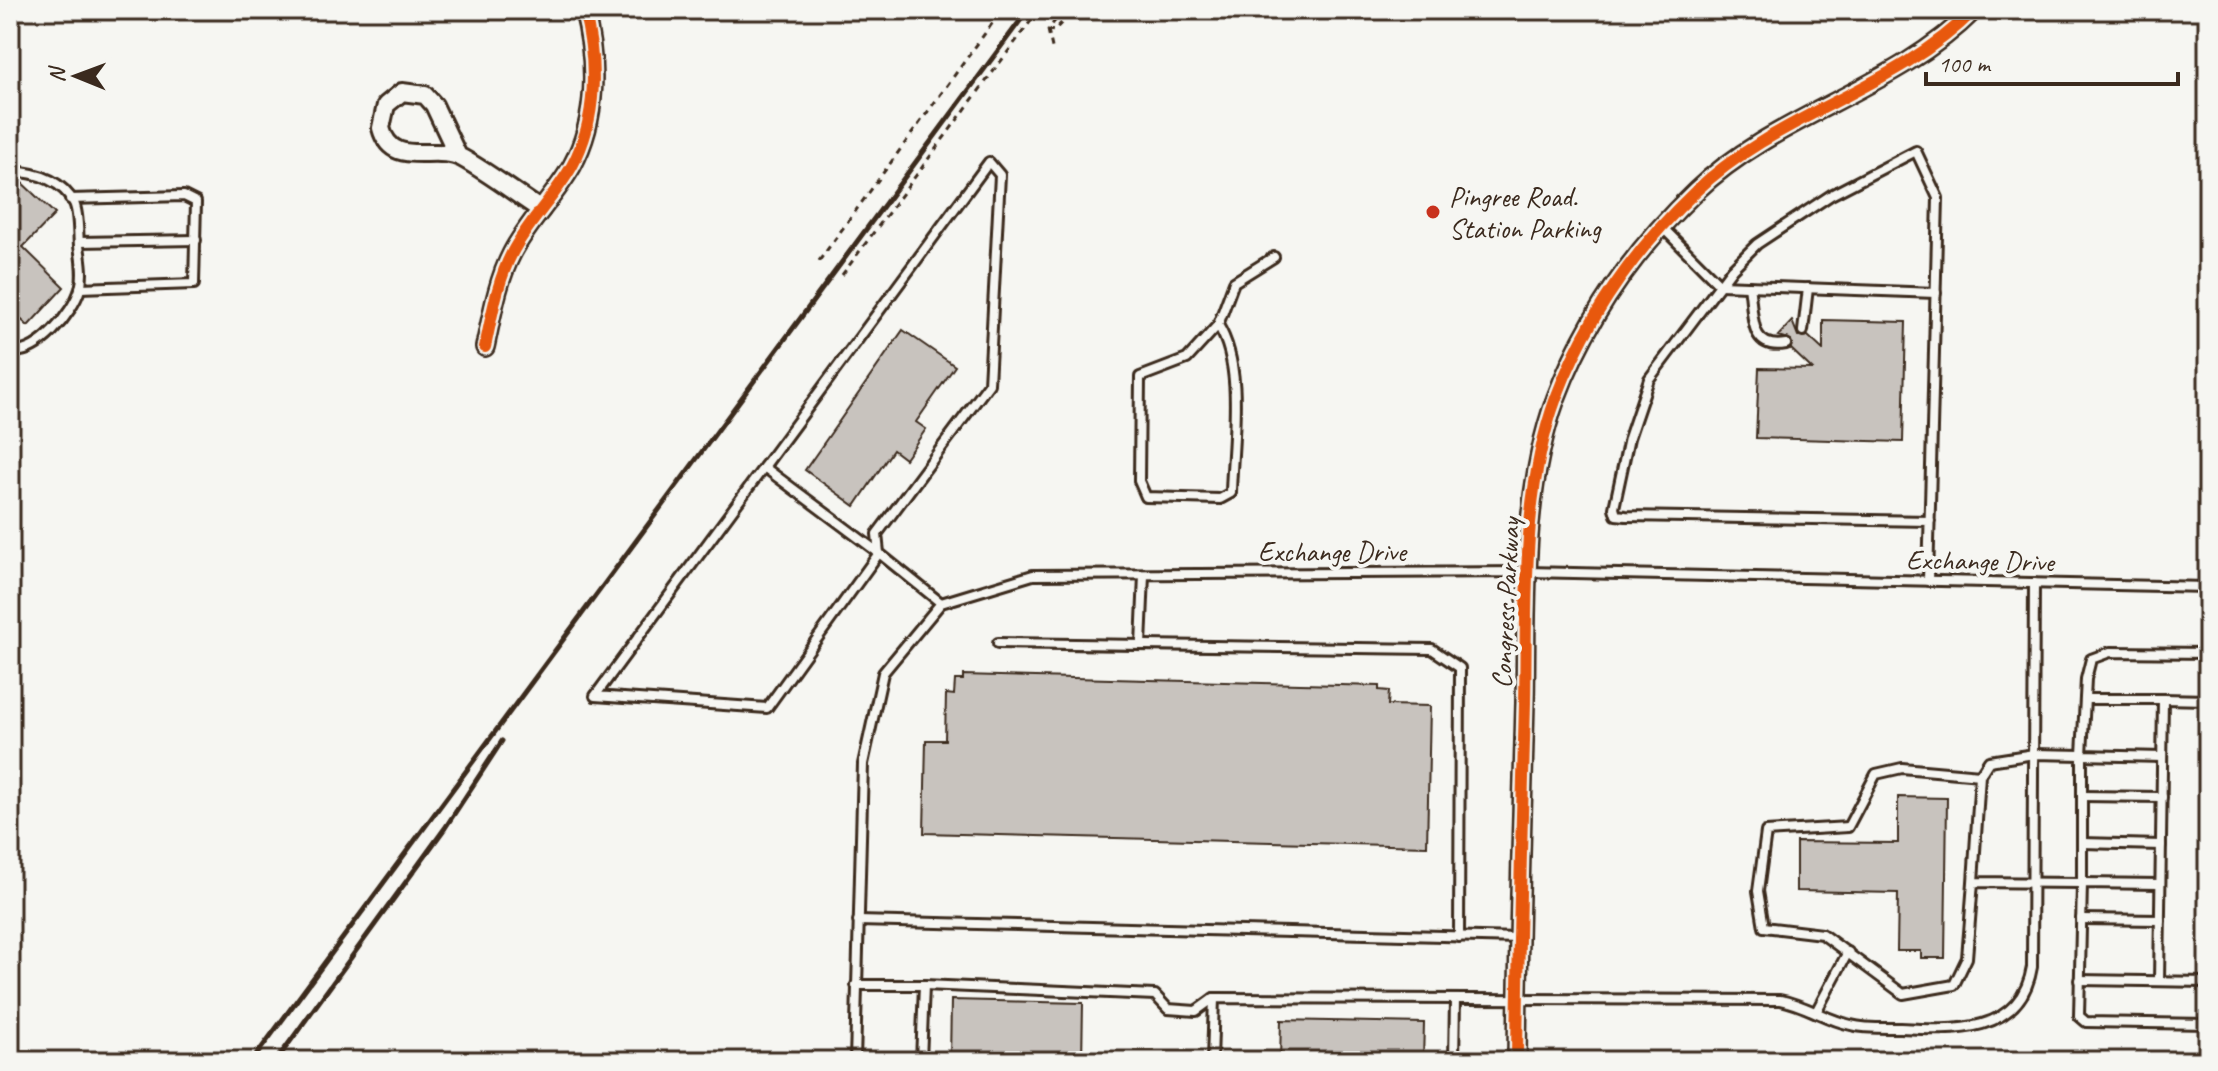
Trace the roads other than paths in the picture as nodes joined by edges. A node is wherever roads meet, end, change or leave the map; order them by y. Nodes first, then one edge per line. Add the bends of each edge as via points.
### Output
1 (584, 10) edge
2 (1974, 10) edge
3 (458, 156) junction
4 (10, 171) edge
5 (70, 199) junction
6 (541, 210) junction
7 (1662, 227) junction
8 (196, 240) junction
9 (79, 242) junction
10 (1274, 257) dead end
11 (1720, 285) junction
12 (1749, 286) junction
13 (80, 288) junction
14 (1808, 288) junction
15 (1936, 293) junction
16 (1218, 325) junction
17 (1803, 331) dead end
18 (1786, 344) dead end
19 (485, 347) dead end
20 (10, 351) edge
21 (764, 467) junction
22 (1930, 521) junction
23 (879, 553) junction
24 (1528, 572) junction
25 (1144, 575) junction
26 (1928, 581) junction
27 (2034, 583) junction
28 (2208, 587) edge
29 (941, 603) junction
30 (998, 643) dead end
31 (1141, 645) junction
32 (2208, 653) edge
33 (2085, 699) junction
34 (2163, 699) junction
35 (2208, 700) edge
36 (2034, 754) junction
37 (2082, 755) junction
38 (2162, 757) junction
39 (1980, 775) junction
40 (2082, 796) junction
41 (2162, 797) junction
42 (2082, 843) junction
43 (2161, 845) junction
44 (2034, 881) junction
45 (1973, 882) junction
46 (2082, 883) junction
47 (2160, 884) junction
48 (2081, 919) junction
49 (2160, 920) junction
50 (858, 921) junction
51 (1459, 937) junction
52 (1519, 938) junction
53 (1848, 952) junction
54 (2079, 980) junction
55 (2159, 981) junction
56 (2208, 982) edge
57 (856, 985) junction
58 (924, 985) junction
59 (1214, 998) junction
60 (1455, 999) junction
61 (1517, 1001) junction
62 (1816, 1012) junction
63 (2208, 1024) edge
64 (855, 1061) edge
65 (921, 1061) edge
66 (1212, 1061) edge
67 (1454, 1061) edge
68 (1517, 1061) edge

1 - 6 street via 594,66 591,113 573,165
2 - 7 street, Congress Parkway via 1888,74 1727,163
3 - 3 street via 425,95 402,92 386,105 381,128 392,148 408,154
3 - 6 street
4 - 5 lane via 35,172
5 - 8 lane via 184,196 196,202
5 - 9 lane
6 - 19 street via 501,278
7 - 11 lane
7 - 24 street, Congress Parkway via 1597,310 1555,401 1531,519
8 - 9 lane
8 - 13 lane via 194,284
9 - 13 lane
10 - 16 lane via 1234,282
11 - 12 lane
11 - 15 lane via 1757,244 1831,195 1916,151 1938,198
11 - 22 lane via 1649,379 1629,438 1616,515
12 - 14 lane
12 - 18 lane via 1758,337 1771,347
13 - 20 lane via 51,331 31,348
14 - 15 lane
14 - 17 lane
15 - 22 lane
16 - 16 lane via 1230,344 1234,369 1231,493 1220,499 1146,497 1139,481 1140,377 1187,359
21 - 23 lane
21 - 23 lane via 595,696 767,708
21 - 23 lane via 989,162 1000,175 989,384 877,534
22 - 26 lane
23 - 29 lane
24 - 25 lane, Exchange Drive
24 - 26 lane, Exchange Drive
24 - 52 street, Congress Parkway
25 - 29 lane, Exchange Drive via 1033,575
25 - 31 lane
26 - 27 lane, Exchange Drive
27 - 28 lane, Exchange Drive
27 - 36 lane
29 - 50 lane via 883,673 863,764
30 - 31 lane
31 - 51 lane via 1432,649 1460,668
32 - 33 lane via 2098,654 2088,670
33 - 34 lane
33 - 37 lane
34 - 35 lane
34 - 38 lane
36 - 37 lane
36 - 39 lane via 1989,761
36 - 44 lane
37 - 38 lane
37 - 40 lane
38 - 41 lane
39 - 45 lane
39 - 53 lane via 1902,768 1876,774 1848,827 1766,832 1758,891 1764,927 1822,934
40 - 41 lane
40 - 42 lane
41 - 43 lane
42 - 43 lane
42 - 46 lane
43 - 47 lane
44 - 45 lane
44 - 46 lane
44 - 62 lane via 2030,981 2015,1003 1990,1022 1968,1029 1853,1026
45 - 53 lane via 1967,958 1954,985 1903,994
46 - 47 lane
46 - 48 lane
47 - 49 lane
48 - 49 lane
48 - 54 lane
49 - 55 lane
50 - 51 lane
50 - 57 lane
51 - 52 lane
52 - 61 street, Congress Parkway
53 - 62 lane
54 - 55 lane
54 - 63 lane via 2079,1016 2086,1022
55 - 56 lane
57 - 58 lane
57 - 64 lane
58 - 59 lane via 1155,995 1168,1009 1196,1011
58 - 65 lane
59 - 60 lane
59 - 66 lane
60 - 61 lane
60 - 67 lane
61 - 62 lane via 1780,1000
61 - 68 street, Congress Parkway

